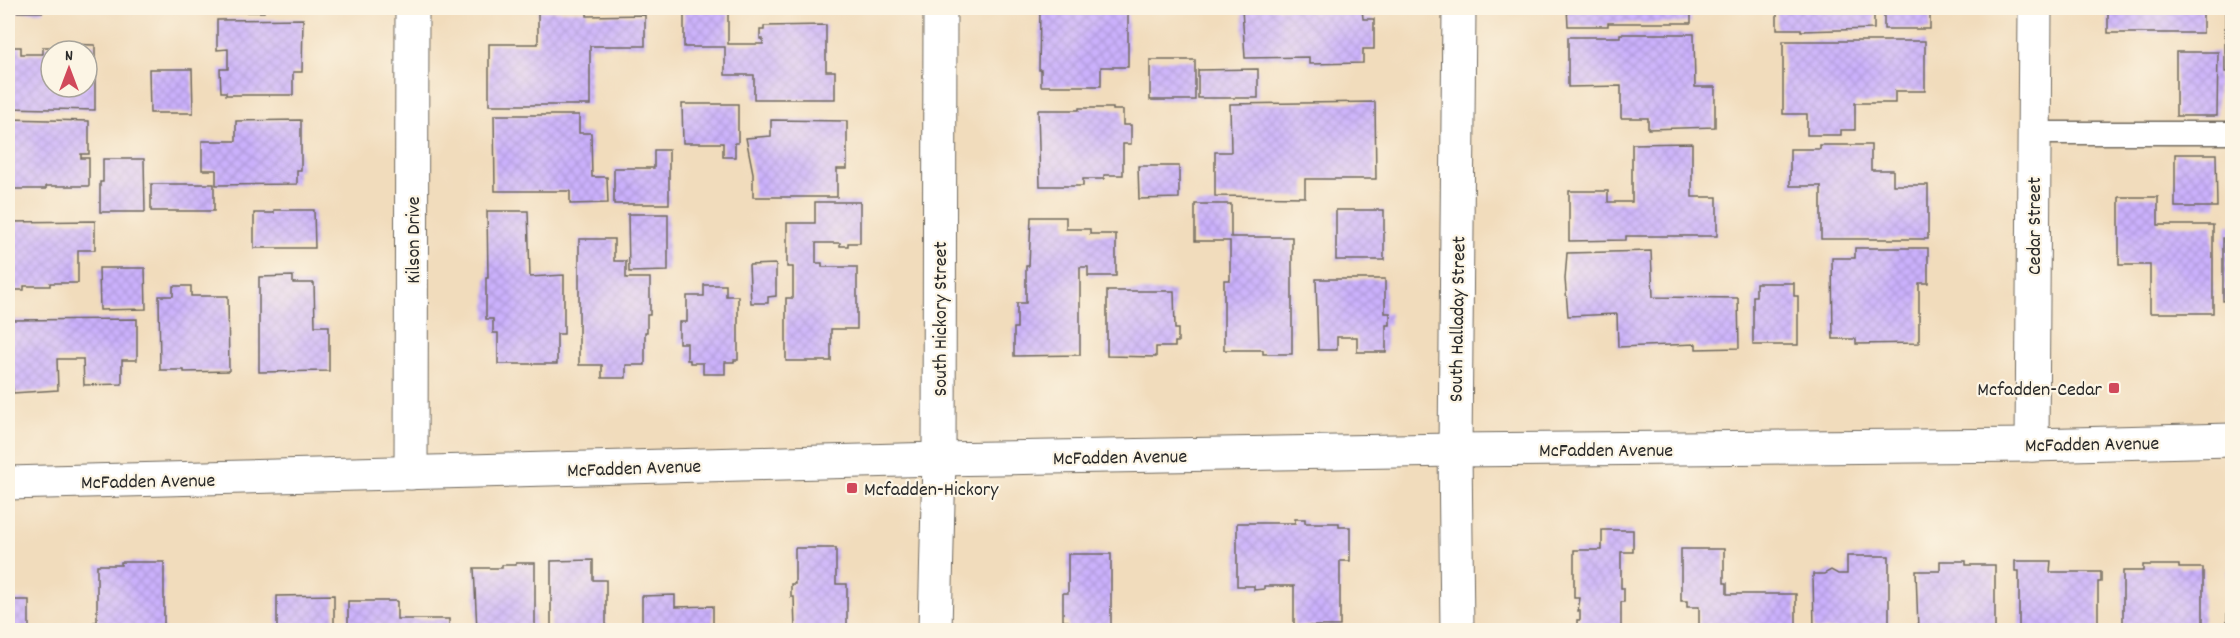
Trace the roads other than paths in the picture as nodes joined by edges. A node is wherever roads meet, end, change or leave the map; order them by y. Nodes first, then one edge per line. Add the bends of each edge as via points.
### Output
1 (412, 8) edge
2 (940, 8) edge
3 (1459, 8) edge
4 (2034, 8) edge
5 (2034, 133) junction
6 (2232, 133) edge
7 (2232, 440) edge
8 (2032, 445) junction
9 (1455, 450) junction
10 (939, 459) junction
11 (411, 473) junction
12 (8, 483) edge
13 (935, 630) edge
14 (1457, 630) edge

1 - 11 street, Kilson Drive
2 - 10 street, South Hickory Street
3 - 9 street, South Halladay Street
4 - 5 street, Cedar Street
5 - 6 lane
5 - 8 street, Cedar Street
7 - 8 street, McFadden Avenue
8 - 9 street, McFadden Avenue
9 - 10 street, McFadden Avenue
9 - 14 street, South Halladay Street
10 - 11 street, McFadden Avenue
10 - 13 street, South Hickory Street
11 - 12 street, McFadden Avenue

